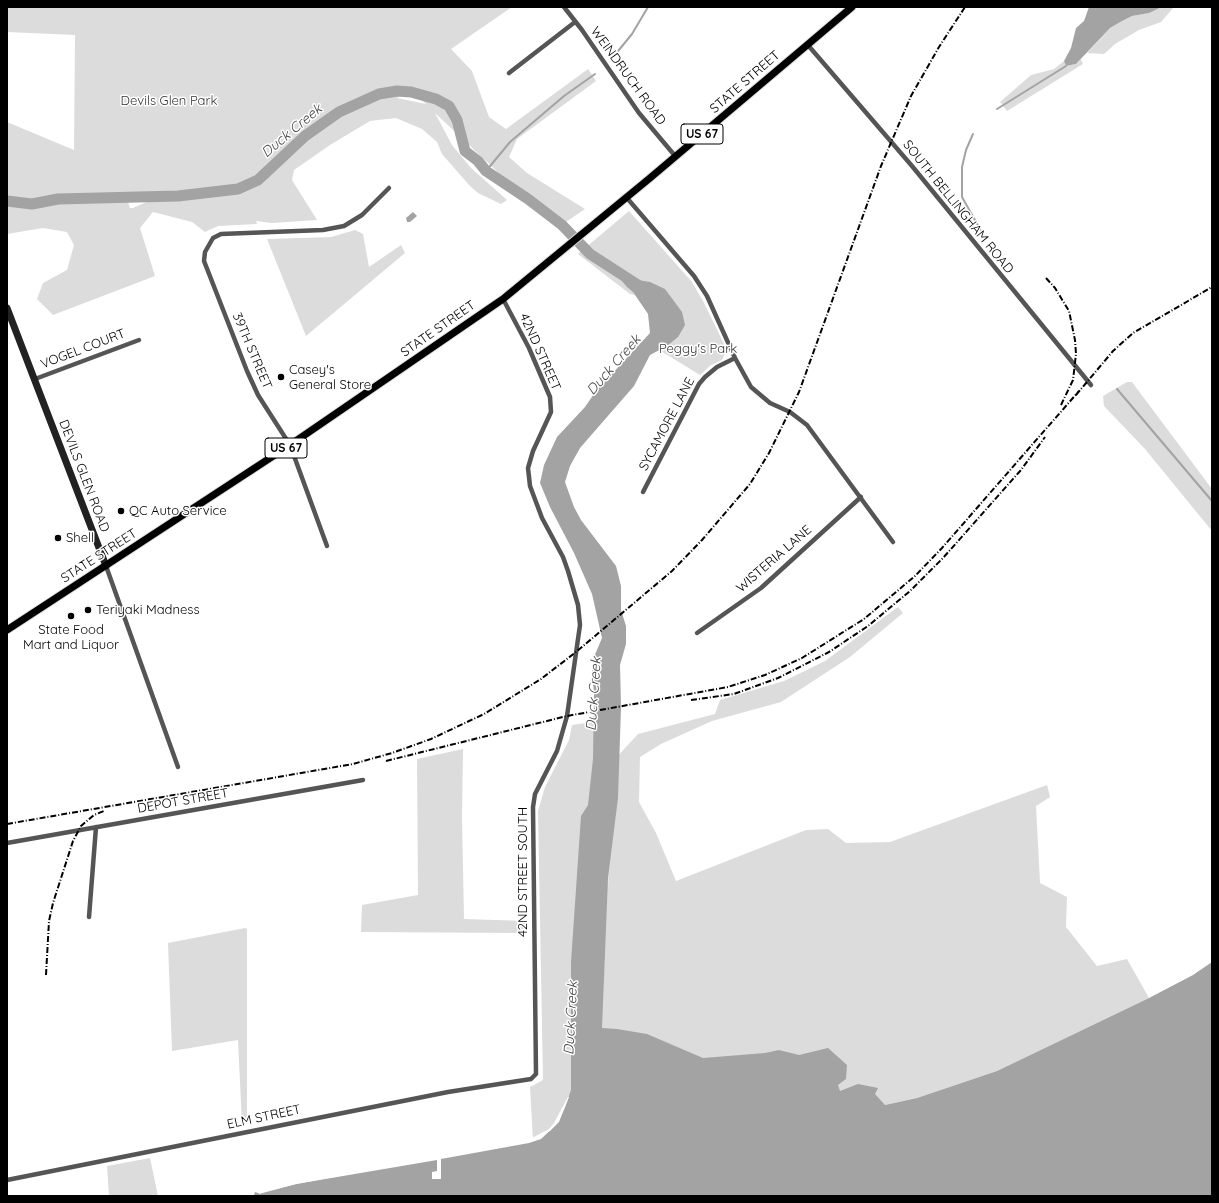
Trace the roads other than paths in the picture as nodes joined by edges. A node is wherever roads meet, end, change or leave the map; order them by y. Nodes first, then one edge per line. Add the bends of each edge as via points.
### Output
1 (564, 7) edge
2 (852, 7) edge
3 (575, 22) junction
4 (807, 44) junction
5 (509, 73) dead end
6 (676, 157) junction
7 (389, 188) dead end
8 (627, 198) junction
9 (503, 299) junction
10 (7, 308) edge
11 (10, 324) edge
12 (139, 340) dead end
13 (735, 358) junction
14 (34, 379) junction
15 (1091, 385) dead end
16 (290, 446) junction
17 (644, 492) dead end
18 (861, 497) junction
19 (893, 542) dead end
20 (327, 546) dead end
21 (106, 566) junction
22 (568, 572) joint
23 (7, 630) edge
24 (697, 633) dead end
25 (178, 767) dead end
26 (362, 780) dead end
27 (96, 828) junction
28 (7, 843) edge
29 (90, 917) dead end
30 (527, 1080) joint
31 (7, 1180) edge

1 - 3 street, WEINDRUCH ROAD
2 - 4 main road, STATE STREET / US 67
3 - 5 street
3 - 6 street, WEINDRUCH ROAD via 639,113
4 - 6 main road, STATE STREET / US 67
4 - 15 street, SOUTH BELLINGHAM ROAD via 912,166
6 - 8 main road, STATE STREET / US 67
7 - 16 street, 39TH STREET via 362,216 344,226 323,230 221,234 213,238 205,252 204,261 249,377
8 - 9 main road, STATE STREET / US 67
8 - 13 street via 694,276
9 - 16 main road, STATE STREET / US 67
9 - 22 street, 42ND STREET via 529,348 550,397 551,412 528,468 530,486 542,518 563,557
10 - 11 main road, DEVILS GLEN ROAD
11 - 14 main road, DEVILS GLEN ROAD
12 - 14 street, VOGEL COURT
13 - 17 street, SYCAMORE LANE via 717,367 700,384
13 - 18 street via 751,387 759,395 807,425
14 - 21 main road, DEVILS GLEN ROAD
16 - 20 street, 39TH STREET
16 - 21 main road, STATE STREET / US 67
18 - 19 street
18 - 24 street, WISTERIA LANE via 761,588
21 - 23 main road, STATE STREET / US 67
21 - 25 street, DEVILS GLEN ROAD
22 - 30 street, 42ND STREET SOUTH via 578,605 580,625 567,716 557,751 535,794 533,807 536,1074
26 - 27 street, DEPOT STREET
27 - 28 street, DEPOT STREET
27 - 29 street
30 - 31 street, ELM STREET via 448,1092

